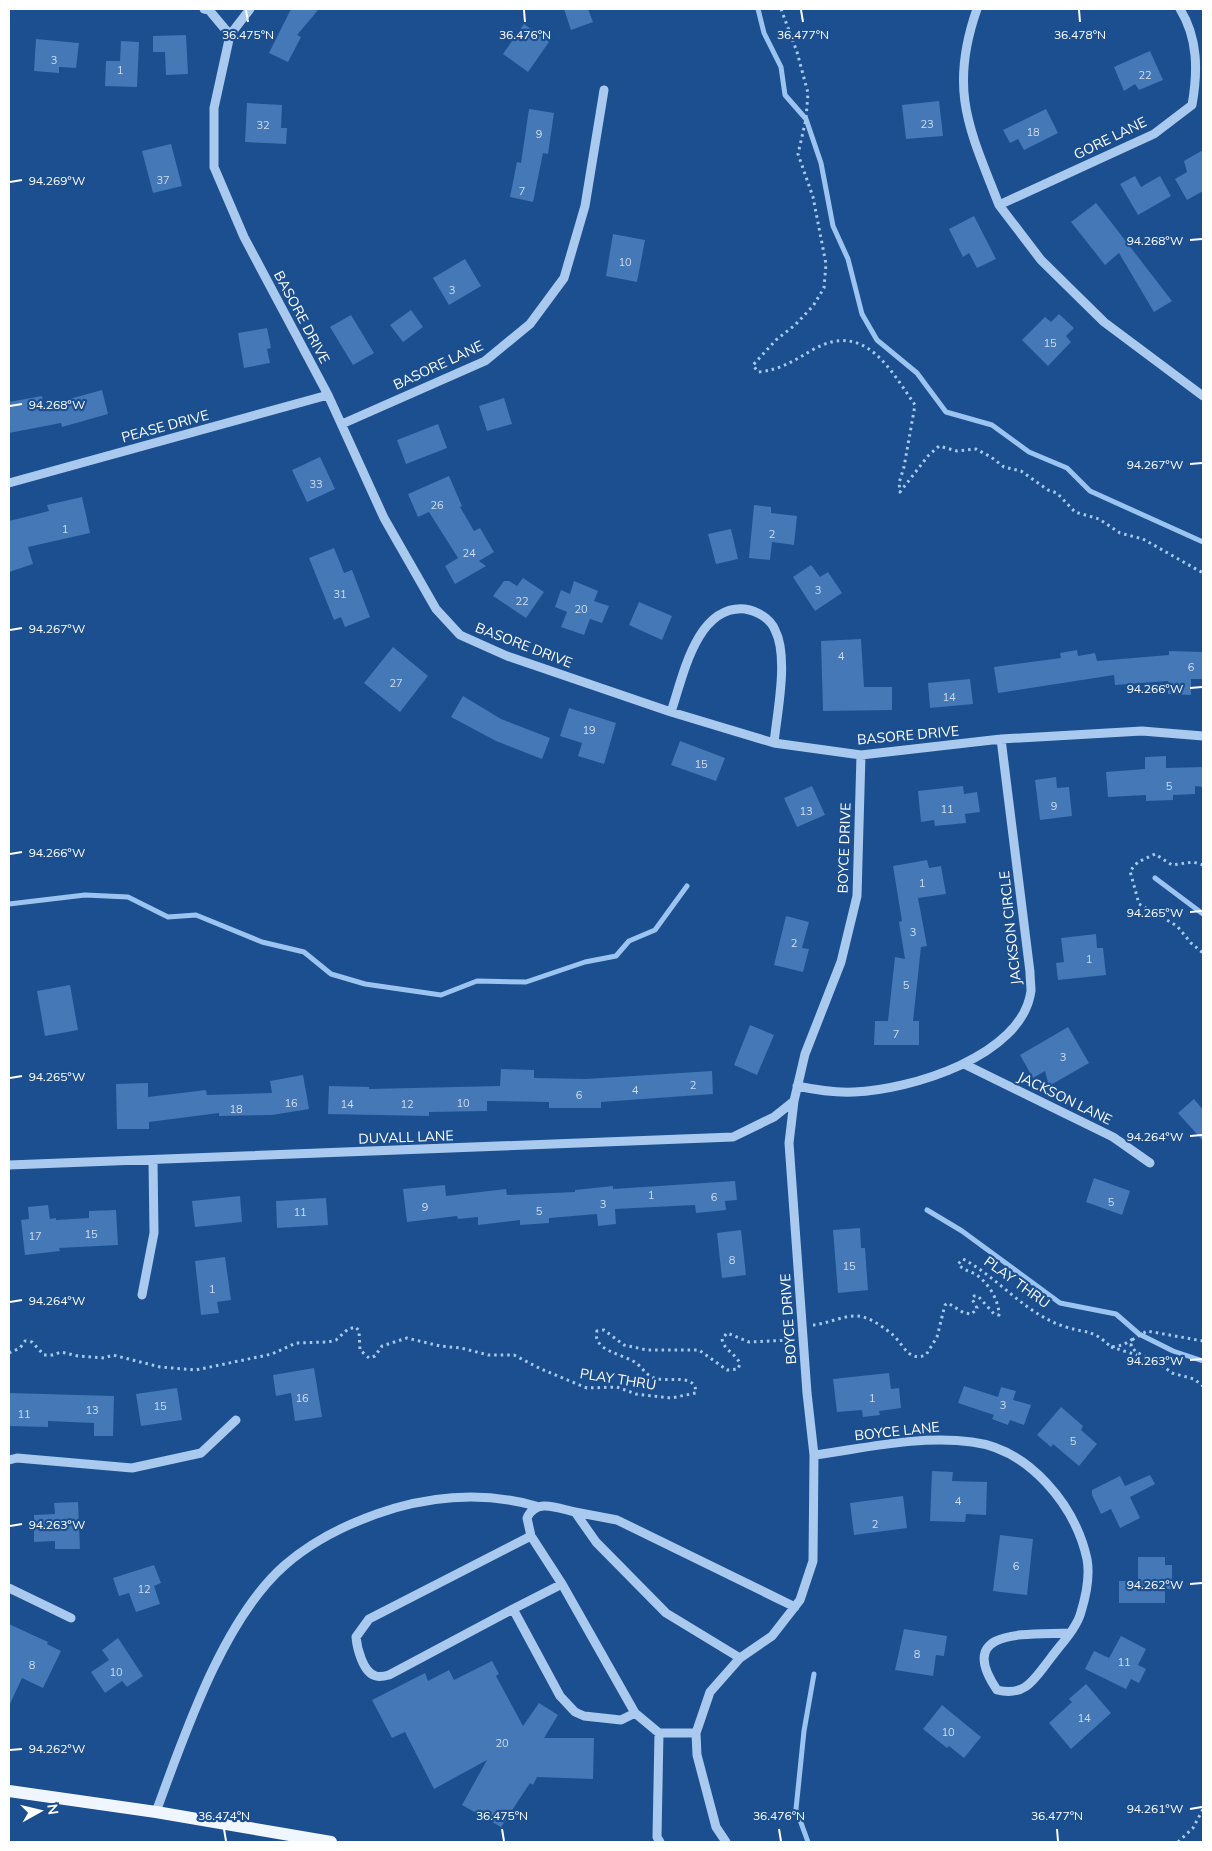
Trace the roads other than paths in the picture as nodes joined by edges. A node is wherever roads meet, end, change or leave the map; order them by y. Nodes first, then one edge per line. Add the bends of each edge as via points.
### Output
1 (204, 9) edge
2 (250, 9) edge
3 (977, 9) edge
4 (1180, 9) edge
5 (230, 35) junction
6 (604, 90) dead end
7 (1000, 205) junction
8 (328, 395) junction
9 (1203, 396) edge
10 (342, 424) junction
11 (9, 483) edge
12 (671, 712) junction
13 (1203, 736) edge
14 (1001, 739) junction
15 (774, 743) junction
16 (861, 755) junction
17 (964, 1064) junction
18 (797, 1086) junction
19 (794, 1101) junction
20 (153, 1161) junction
21 (1150, 1163) dead end
22 (9, 1165) edge
23 (142, 1295) dead end
24 (236, 1420) dead end
25 (814, 1455) junction
26 (9, 1460) edge
27 (536, 1506) junction
28 (575, 1512) junction
29 (531, 1536) junction
30 (562, 1584) junction
31 (9, 1588) edge
32 (795, 1607) junction
33 (513, 1610) junction
34 (72, 1618) dead end
35 (1069, 1633) junction
36 (740, 1658) junction
37 (635, 1713) junction
38 (659, 1733) junction
39 (696, 1733) junction
40 (9, 1792) edge
41 (156, 1812) junction
42 (331, 1842) edge
43 (660, 1842) edge
44 (726, 1842) edge

1 - 5 street via 209,10
2 - 5 street, BASORE DRIVE
3 - 7 street via 963,62 963,94 969,127
4 - 7 street, GORE LANE via 1187,20 1195,48 1197,77 1192,105 1154,134
5 - 8 street, BASORE DRIVE via 214,108 214,166 244,237
6 - 10 street, BASORE LANE via 585,206 564,278 530,324 485,360
7 - 9 street via 1041,260 1104,322
8 - 10 street, BASORE DRIVE
8 - 11 street, PEASE DRIVE
10 - 12 street, BASORE DRIVE via 384,518 436,609 460,635 507,656
12 - 15 street, BASORE DRIVE
12 - 15 street via 694,644 709,623 725,611 753,610 775,629 779,645 781,660
13 - 14 street, BASORE DRIVE via 1142,731
14 - 16 street, BASORE DRIVE
14 - 17 street, JACKSON CIRCLE via 1031,992 1014,1026 998,1043
15 - 16 street, BASORE DRIVE
16 - 18 street, BOYCE DRIVE via 857,896 841,962 805,1054
17 - 18 street, JACKSON CIRCLE via 910,1083 855,1092 824,1092
17 - 21 street, JACKSON LANE via 1114,1137
18 - 19 street, BOYCE DRIVE
19 - 20 street, DUVALL LANE via 774,1117 733,1137
19 - 25 street, BOYCE DRIVE via 789,1143
20 - 22 street, DUVALL LANE
20 - 23 street via 154,1234
24 - 26 street via 200,1453 132,1468 17,1458
25 - 32 street, BOYCE DRIVE via 813,1561
25 - 35 street, BOYCE LANE via 933,1439 974,1442 1009,1453 1040,1476 1064,1506 1078,1532 1087,1561 1087,1587 1081,1614
27 - 28 street
27 - 29 street via 526,1518
27 - 41 street via 510,1498 476,1496 419,1501 374,1514 321,1538 284,1566 247,1609 213,1671 187,1728
28 - 32 street via 617,1520
28 - 36 street via 596,1542 666,1614
29 - 30 street
29 - 33 street via 369,1619 356,1637 358,1652 372,1674 389,1675
30 - 33 street
30 - 37 street
31 - 34 street
32 - 36 street, BOYCE DRIVE via 772,1636
33 - 37 street via 568,1706 584,1716 620,1720
35 - 35 street, BOYCE LANE via 1033,1681 1019,1691 997,1690 986,1674 982,1662 994,1641 1006,1636
36 - 39 street, BOYCE DRIVE via 710,1692
37 - 38 street
38 - 39 street
38 - 43 street via 657,1837
39 - 44 street, BOYCE DRIVE via 697,1755 716,1827
40 - 41 main road
41 - 42 main road

